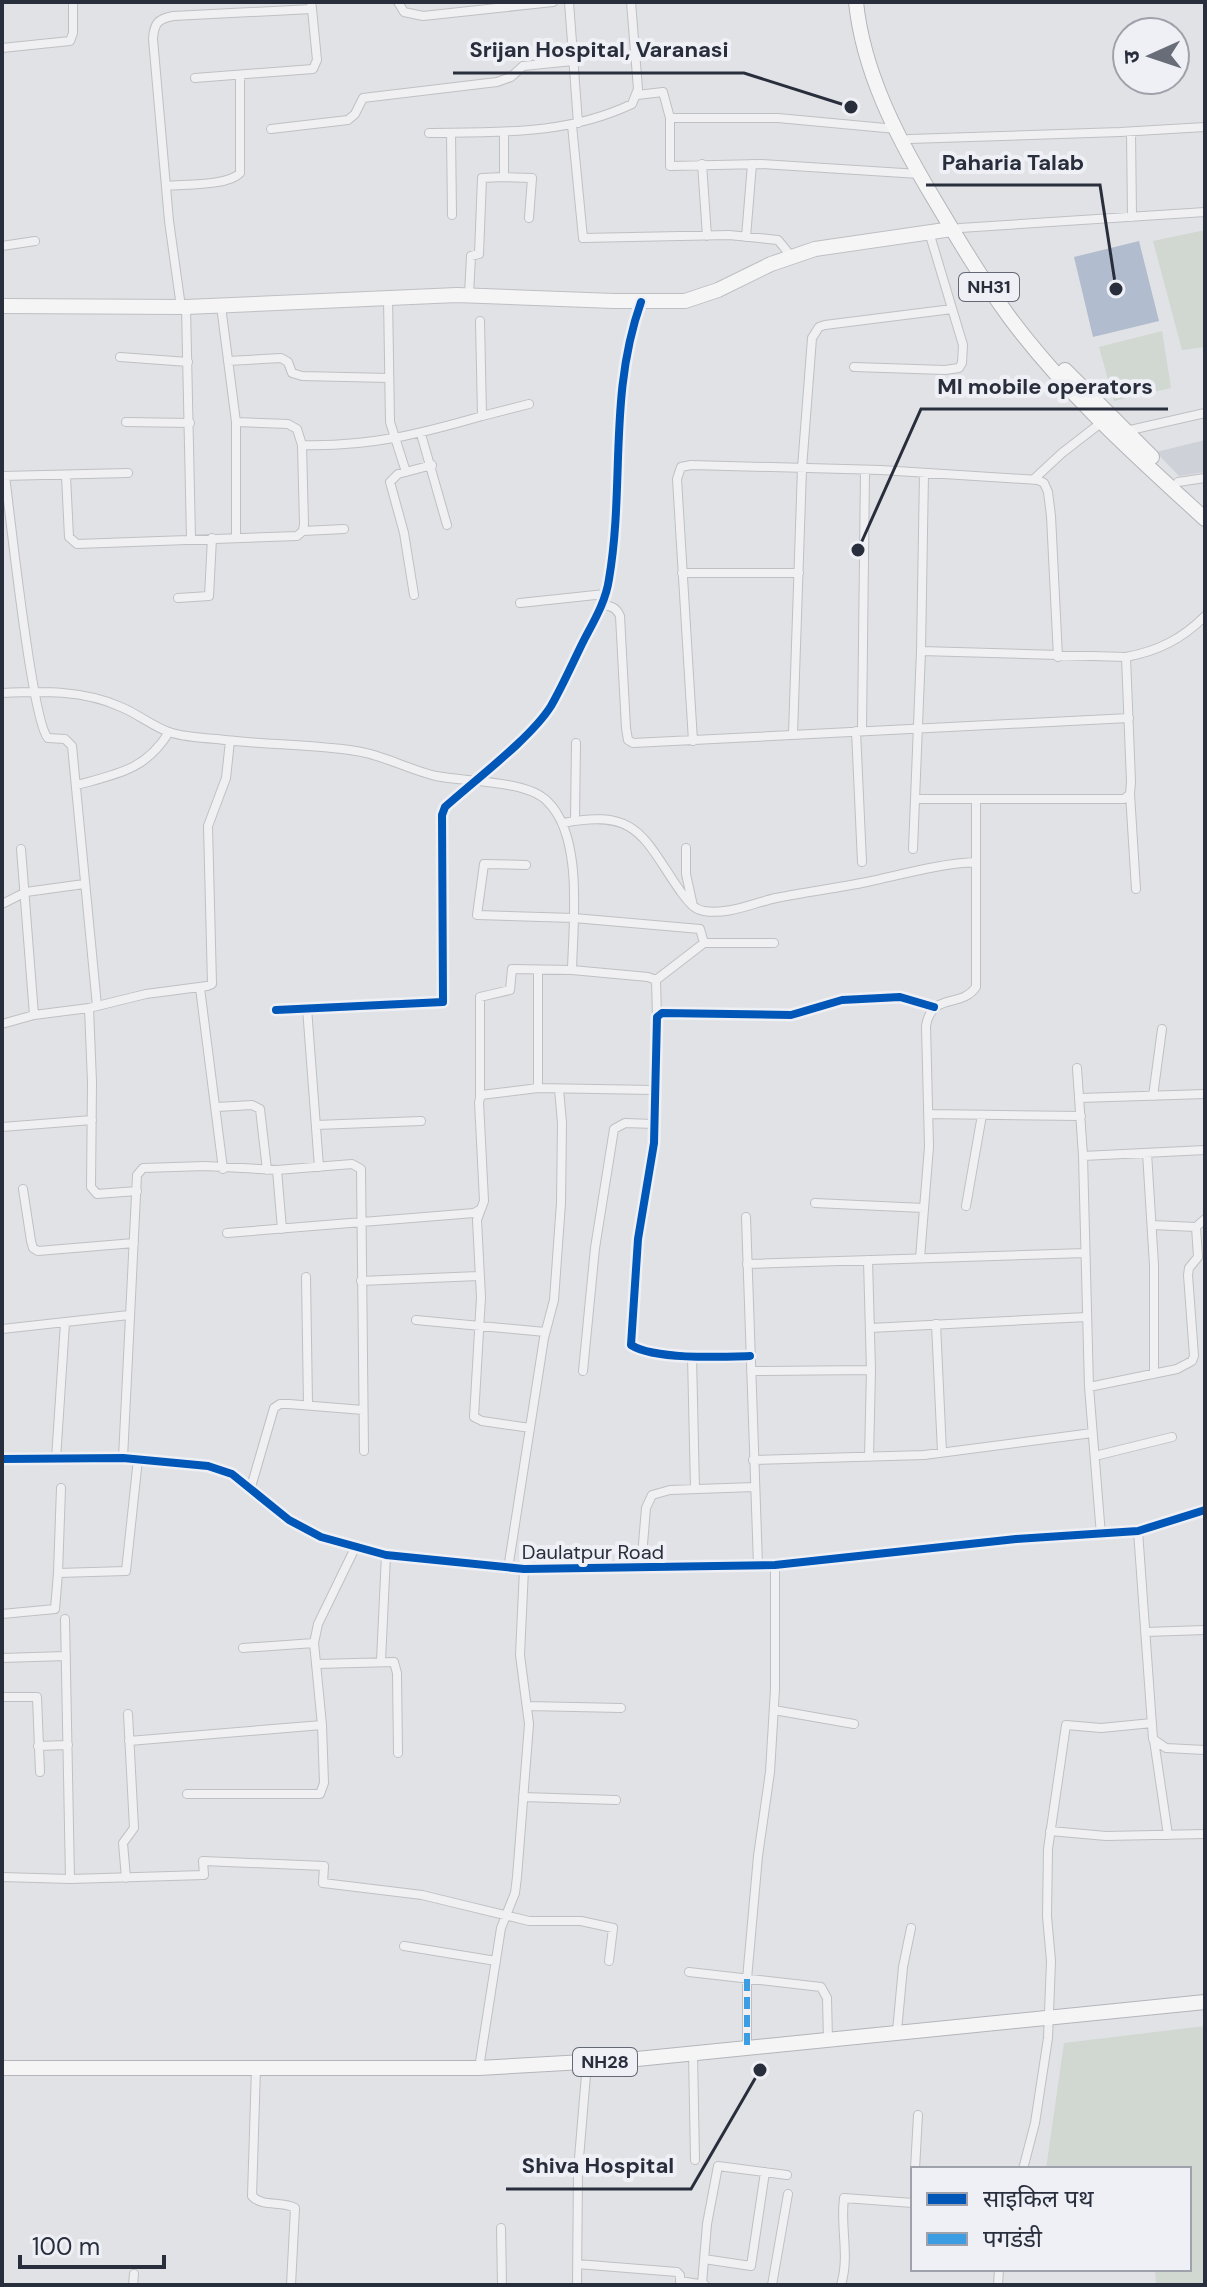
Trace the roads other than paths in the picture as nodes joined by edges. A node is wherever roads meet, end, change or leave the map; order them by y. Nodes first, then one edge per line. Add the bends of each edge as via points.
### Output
1 (73, 2) edge
2 (398, 2) edge
3 (553, 2) edge
4 (569, 2) edge
5 (631, 2) edge
6 (856, 2) edge
7 (863, 2) edge
8 (311, 6) edge
9 (2, 48) edge
10 (573, 61) junction
11 (240, 75) junction
12 (195, 78) dead end
13 (637, 95) junction
14 (670, 118) junction
15 (575, 124) junction
16 (1205, 127) edge
17 (271, 129) dead end
18 (896, 129) junction
19 (504, 132) junction
20 (1131, 132) junction
21 (429, 133) dead end
22 (451, 133) junction
23 (909, 139) junction
24 (702, 164) junction
25 (752, 164) junction
26 (919, 174) junction
27 (504, 177) junction
28 (166, 186) junction
29 (1205, 212) edge
30 (452, 215) dead end
31 (1132, 217) junction
32 (529, 218) dead end
33 (956, 228) junction
34 (929, 232) junction
35 (707, 236) junction
36 (746, 237) junction
37 (35, 241) dead end
38 (2, 246) edge
39 (791, 256) junction
40 (469, 295) junction
41 (388, 297) junction
42 (641, 302) junction
43 (2, 306) edge
44 (221, 306) junction
45 (184, 307) junction
46 (952, 309) junction
47 (480, 321) dead end
48 (120, 357) dead end
49 (228, 361) junction
50 (188, 362) junction
51 (854, 367) dead end
52 (389, 378) junction
53 (529, 404) dead end
54 (1205, 413) edge
55 (482, 416) junction
56 (126, 422) dead end
57 (236, 422) junction
58 (1102, 422) junction
59 (190, 423) junction
60 (1120, 433) junction
61 (421, 434) junction
62 (395, 439) junction
63 (302, 445) junction
64 (432, 465) junction
65 (802, 468) junction
66 (865, 470) junction
67 (406, 472) junction
68 (128, 473) dead end
69 (924, 473) junction
70 (3, 476) edge
71 (66, 476) junction
72 (1205, 478) edge
73 (1034, 479) junction
74 (1178, 482) junction
75 (1205, 508) edge
76 (1205, 519) edge
77 (447, 525) dead end
78 (344, 529) dead end
79 (303, 531) junction
80 (191, 538) junction
81 (212, 538) junction
82 (236, 538) junction
83 (682, 573) junction
84 (799, 573) junction
85 (605, 594) junction
86 (414, 595) dead end
87 (178, 598) dead end
88 (520, 603) dead end
89 (602, 605) junction
90 (1205, 616) edge
91 (921, 651) junction
92 (1058, 657) junction
93 (1126, 657) junction
94 (34, 691) junction
95 (2, 693) edge
96 (1129, 718) junction
97 (918, 727) junction
98 (859, 730) junction
99 (169, 732) junction
100 (793, 734) junction
101 (230, 741) junction
102 (693, 741) junction
103 (576, 743) dead end
104 (475, 781) junction
105 (77, 785) junction
106 (1130, 794) junction
107 (915, 799) junction
108 (976, 800) junction
109 (575, 821) junction
110 (563, 823) junction
111 (686, 848) dead end
112 (21, 849) dead end
113 (913, 849) dead end
114 (862, 862) dead end
115 (975, 862) junction
116 (526, 865) dead end
117 (84, 884) junction
118 (1136, 889) dead end
119 (26, 892) junction
120 (2, 904) edge
121 (693, 906) junction
122 (574, 918) junction
123 (704, 943) junction
124 (774, 943) dead end
125 (538, 970) junction
126 (572, 970) junction
127 (656, 980) junction
128 (200, 988) junction
129 (93, 1007) junction
130 (934, 1007) junction
131 (307, 1008) junction
132 (276, 1010) dead end
133 (34, 1015) junction
134 (657, 1017) junction
135 (2, 1024) edge
136 (1162, 1029) dead end
137 (1077, 1068) dead end
138 (538, 1088) junction
139 (559, 1089) junction
140 (654, 1090) junction
141 (1205, 1094) edge
142 (1153, 1096) junction
143 (480, 1097) junction
144 (1080, 1098) junction
145 (217, 1107) junction
146 (929, 1114) junction
147 (982, 1115) junction
148 (1081, 1116) junction
149 (92, 1120) junction
150 (421, 1121) dead end
151 (654, 1124) junction
152 (316, 1125) junction
153 (2, 1127) edge
154 (1205, 1150) edge
155 (1147, 1153) junction
156 (1083, 1156) junction
157 (319, 1167) junction
158 (223, 1169) junction
159 (272, 1170) junction
160 (23, 1189) dead end
161 (137, 1191) junction
162 (815, 1203) dead end
163 (966, 1206) dead end
164 (924, 1208) junction
165 (481, 1209) junction
166 (746, 1217) dead end
167 (1205, 1219) edge
168 (362, 1222) junction
169 (1152, 1225) junction
170 (1196, 1227) junction
171 (282, 1229) junction
172 (227, 1233) dead end
173 (134, 1243) junction
174 (1085, 1253) junction
175 (920, 1258) junction
176 (868, 1260) junction
177 (747, 1264) junction
178 (478, 1276) junction
179 (306, 1277) dead end
180 (361, 1281) junction
181 (129, 1315) junction
182 (1087, 1317) junction
183 (416, 1320) dead end
184 (65, 1323) junction
185 (936, 1324) junction
186 (478, 1326) junction
187 (870, 1328) junction
188 (2, 1329) edge
189 (545, 1332) junction
190 (692, 1356) junction
191 (750, 1356) junction
192 (871, 1370) junction
193 (583, 1371) dead end
194 (751, 1371) junction
195 (1154, 1374) junction
196 (1089, 1387) junction
197 (308, 1405) junction
198 (363, 1410) junction
199 (530, 1428) junction
200 (1092, 1433) junction
201 (1172, 1437) dead end
202 (364, 1451) dead end
203 (942, 1452) junction
204 (1095, 1456) junction
205 (869, 1457) junction
206 (123, 1458) junction
207 (2, 1459) edge
208 (56, 1459) junction
209 (138, 1459) junction
210 (753, 1460) junction
211 (251, 1487) junction
212 (754, 1487) junction
213 (61, 1488) dead end
214 (695, 1489) junction
215 (1205, 1510) edge
216 (1138, 1531) junction
217 (1101, 1535) junction
218 (355, 1548) junction
219 (386, 1555) junction
220 (758, 1565) junction
221 (775, 1565) junction
222 (641, 1568) junction
223 (508, 1569) junction
224 (524, 1569) junction
225 (58, 1573) junction
226 (2, 1614) edge
227 (65, 1619) dead end
228 (1205, 1630) edge
229 (1145, 1632) junction
230 (314, 1643) junction
231 (243, 1648) dead end
232 (66, 1656) junction
233 (2, 1658) edge
234 (381, 1661) junction
235 (316, 1664) junction
236 (2, 1697) edge
237 (528, 1706) junction
238 (621, 1708) dead end
239 (774, 1710) junction
240 (128, 1714) dead end
241 (1152, 1723) junction
242 (854, 1724) dead end
243 (322, 1725) junction
244 (1153, 1739) junction
245 (129, 1741) junction
246 (68, 1745) junction
247 (38, 1746) junction
248 (1205, 1750) edge
249 (398, 1753) dead end
250 (40, 1772) dead end
251 (187, 1794) dead end
252 (523, 1797) junction
253 (616, 1800) dead end
254 (1050, 1831) junction
255 (1205, 1834) edge
256 (1168, 1835) junction
257 (2, 1877) edge
258 (126, 1878) junction
259 (70, 1879) junction
260 (503, 1916) junction
261 (911, 1928) dead end
262 (404, 1946) dead end
263 (496, 1961) junction
264 (609, 1961) dead end
265 (689, 1972) dead end
266 (747, 1979) junction
267 (1205, 2002) edge
268 (1048, 2018) junction
269 (897, 2031) junction
270 (828, 2040) junction
271 (747, 2048) junction
272 (693, 2053) junction
273 (587, 2063) junction
274 (2, 2068) edge
275 (256, 2068) junction
276 (479, 2068) junction
277 (918, 2115) dead end
278 (695, 2160) dead end
279 (915, 2167) edge
280 (1023, 2167) edge
281 (765, 2172) junction
282 (787, 2175) dead end
283 (788, 2194) dead end
284 (911, 2203) edge
285 (501, 2228) dead end
286 (704, 2259) junction
287 (577, 2264) junction
288 (134, 2274) dead end
289 (680, 2283) edge
290 (133, 2285) edge
291 (291, 2285) edge
292 (502, 2285) edge
293 (577, 2285) edge
294 (703, 2285) edge
295 (772, 2285) edge
296 (841, 2285) edge

1 - 9 street via 70,41
2 - 3 street via 404,12 423,16
4 - 10 street
5 - 13 street
6 - 18 main road, NH31 via 865,53
7 - 23 main road, NH31 via 873,48
8 - 11 street via 317,60 313,69
8 - 28 street via 173,16 155,24
10 - 15 street
10 - 17 street via 523,66 497,82 367,97 348,120
11 - 12 street
11 - 28 street via 240,173 224,181
13 - 14 street via 663,92
13 - 15 street via 632,104
14 - 18 street via 778,118
14 - 24 street via 670,166
15 - 19 street
15 - 35 street via 583,238
16 - 20 street
18 - 26 main road, NH31
19 - 22 street
19 - 27 street
20 - 23 street
20 - 31 street
21 - 22 street
22 - 30 street
23 - 33 main road, NH31
24 - 25 street
24 - 35 street
25 - 26 street
25 - 36 street
26 - 33 main road, NH31
27 - 32 street via 532,178
27 - 40 street via 482,178 479,254 471,256
28 - 45 street
29 - 31 street
31 - 33 street
33 - 34 main road
33 - 58 main road, NH31 via 1011,318
33 - 60 main road, NH31 via 1030,330
34 - 39 main road
34 - 46 street
35 - 36 street
36 - 39 street via 778,240
37 - 38 street
39 - 42 main road via 700,297
40 - 41 main road
40 - 42 main road
41 - 44 main road
41 - 52 street
42 - 85 street via 623,375 613,551
43 - 45 main road
44 - 45 main road
44 - 49 street
45 - 50 street
46 - 51 street via 963,345 959,368
46 - 65 street via 836,323 815,331
47 - 55 street
48 - 50 street
49 - 52 street via 281,358 292,373 302,376
49 - 57 street
50 - 59 street
52 - 62 street
53 - 55 street
54 - 60 street
55 - 61 street
56 - 59 street
57 - 63 street via 288,424 297,429
57 - 82 street
58 - 60 main road, NH31
58 - 73 street
59 - 80 street
60 - 74 main road, NH31
60 - 76 main road, NH31
61 - 62 street
61 - 64 street
62 - 63 street
62 - 67 street
63 - 79 street
64 - 67 street
64 - 77 street
65 - 66 street
65 - 83 street via 681,467 677,479
65 - 84 street
66 - 69 street
66 - 98 street
67 - 86 street via 390,482
68 - 71 street
69 - 73 street
69 - 91 street
70 - 71 street
70 - 94 street
71 - 80 street via 69,537 77,544
72 - 74 street
73 - 92 street via 1048,492
74 - 75 main road, NH31
78 - 79 street
79 - 82 street via 297,536
80 - 81 street
81 - 82 street
81 - 87 street via 209,596
83 - 84 street
83 - 102 street
84 - 100 street
85 - 88 street
85 - 89 street
89 - 102 street via 612,606 620,616 628,740 639,745
89 - 104 street via 550,706
90 - 93 street via 1187,634 1151,652
91 - 92 street
91 - 97 street
92 - 93 street
93 - 96 street
94 - 95 street
94 - 99 street via 106,700
94 - 105 street via 44,734 70,741
96 - 97 street
96 - 106 street
97 - 98 street
97 - 107 street
98 - 100 street
98 - 114 street
99 - 101 street
99 - 105 street via 156,753 141,764
100 - 102 street
101 - 104 street via 354,750 435,776
101 - 128 street via 226,778 208,826 213,977 212,984
103 - 109 street
104 - 110 street via 540,795
104 - 131 street via 442,815 443,1002
105 - 117 street
106 - 108 street via 1115,800
106 - 118 street
107 - 108 street
107 - 113 street
108 - 115 street
109 - 110 street
109 - 121 street via 605,818 627,823 655,850
110 - 122 street
111 - 121 street
112 - 119 street
115 - 121 street via 931,866 739,909 702,911
115 - 130 street via 976,987 965,997
116 - 122 street via 484,864 477,915
117 - 119 street
117 - 129 street
119 - 120 street
119 - 133 street
122 - 123 street via 700,929
122 - 126 street
123 - 124 street
123 - 127 street
125 - 126 street
125 - 138 street
125 - 143 street via 512,969 510,990 480,997
126 - 127 street
127 - 134 street
128 - 129 street
128 - 145 street
129 - 133 street
129 - 149 street
130 - 134 street via 900,997 842,1000 791,1015
130 - 146 street via 926,1026
131 - 132 street
131 - 152 street
133 - 135 street
134 - 140 street
136 - 142 street
137 - 144 street
138 - 139 street
138 - 143 street
139 - 140 street
139 - 189 street via 561,1203 554,1300
140 - 151 street
141 - 142 street
142 - 144 street
143 - 165 street
144 - 148 street
145 - 158 street
145 - 159 street via 260,1109
146 - 147 street
146 - 164 street
147 - 148 street
147 - 163 street
148 - 156 street
149 - 153 street
149 - 161 street via 93,1192
150 - 152 street
151 - 190 street via 638,1239 631,1345
151 - 193 street via 625,1123 614,1129
152 - 157 street
154 - 155 street
155 - 156 street
155 - 169 street
156 - 174 street
157 - 159 street
157 - 168 street via 352,1164 361,1169
158 - 159 street
158 - 161 street via 143,1168 137,1175
159 - 171 street
160 - 173 street via 31,1241 38,1251
161 - 173 street
162 - 164 street
164 - 175 street
165 - 168 street
165 - 178 street
166 - 177 street
167 - 170 street
168 - 171 street
168 - 180 street
169 - 170 street
169 - 195 street
170 - 195 street via 1198,1257 1188,1275 1194,1356 1188,1365
171 - 172 street
173 - 181 street
174 - 175 street
174 - 182 street
175 - 176 street
176 - 177 street
176 - 187 street
177 - 191 street
178 - 180 street
178 - 186 street
179 - 197 street
180 - 198 street
181 - 184 street
181 - 206 street
182 - 185 street
182 - 196 street
183 - 186 street
184 - 188 street
184 - 208 street
185 - 187 street
185 - 203 street
186 - 189 street
186 - 199 street via 474,1417
187 - 192 street
189 - 199 street
190 - 191 street
190 - 214 street
191 - 194 street
192 - 194 street
192 - 205 street
194 - 210 street
195 - 196 street
196 - 200 street
197 - 198 street
197 - 211 street via 274,1408
198 - 202 street
199 - 223 street
200 - 203 street
200 - 204 street
201 - 204 street
203 - 205 street
204 - 217 street
205 - 210 street
206 - 208 street, Daulatpur Road
206 - 209 street, Daulatpur Road
207 - 208 street, Daulatpur Road
209 - 211 street, Daulatpur Road via 208,1466
209 - 225 street via 126,1571
210 - 212 street
211 - 218 street, Daulatpur Road via 289,1520
212 - 214 street
212 - 220 street
213 - 225 street
214 - 222 street via 657,1492 647,1501
215 - 216 street, Daulatpur Road
216 - 217 street, Daulatpur Road
216 - 229 street
217 - 221 street, Daulatpur Road
218 - 219 street, Daulatpur Road
218 - 230 street
219 - 223 street, Daulatpur Road
219 - 234 street
220 - 221 street, Daulatpur Road
220 - 222 street, Daulatpur Road
221 - 239 street
222 - 224 street, Daulatpur Road
223 - 224 street, Daulatpur Road
224 - 237 street via 520,1655
225 - 226 street via 55,1609
227 - 232 street
228 - 229 street
229 - 241 street
230 - 231 street
230 - 235 street
232 - 233 street
232 - 246 street
234 - 235 street
234 - 249 street via 396,1665
235 - 243 street
236 - 247 street via 37,1697
237 - 238 street
237 - 252 street
239 - 242 street
239 - 266 street
240 - 245 street
241 - 244 street
241 - 254 street via 1066,1725
243 - 245 street
243 - 251 street via 320,1794
244 - 248 street via 1166,1748
244 - 256 street
245 - 258 street via 134,1828 123,1843
246 - 247 street
246 - 259 street
247 - 250 street
252 - 253 street
252 - 260 street via 515,1893
254 - 256 street
254 - 268 street
255 - 256 street
257 - 259 street
258 - 259 street
258 - 260 street via 204,1875 203,1861 324,1866 323,1883 422,1895
260 - 263 street
260 - 264 street via 613,1928
261 - 269 street
262 - 263 street
263 - 276 street
265 - 266 street
266 - 270 street via 821,1987 827,1998
266 - 271 street
267 - 268 main road, NH28
268 - 269 main road, NH28
268 - 280 street via 1043,2077
269 - 270 main road, NH28
270 - 271 main road, NH28
271 - 272 main road, NH28
272 - 273 main road, NH28
272 - 278 street
273 - 276 main road, NH28
273 - 287 street
274 - 275 main road, NH28
275 - 276 main road, NH28
275 - 291 street via 252,2196 295,2208
277 - 279 street
281 - 282 street
281 - 286 street via 718,2166
281 - 286 street via 751,2266
283 - 295 street
284 - 296 street via 844,2198 847,2257
285 - 292 street
286 - 294 street
287 - 289 street via 677,2272
287 - 293 street
288 - 290 street
289 - 294 street

